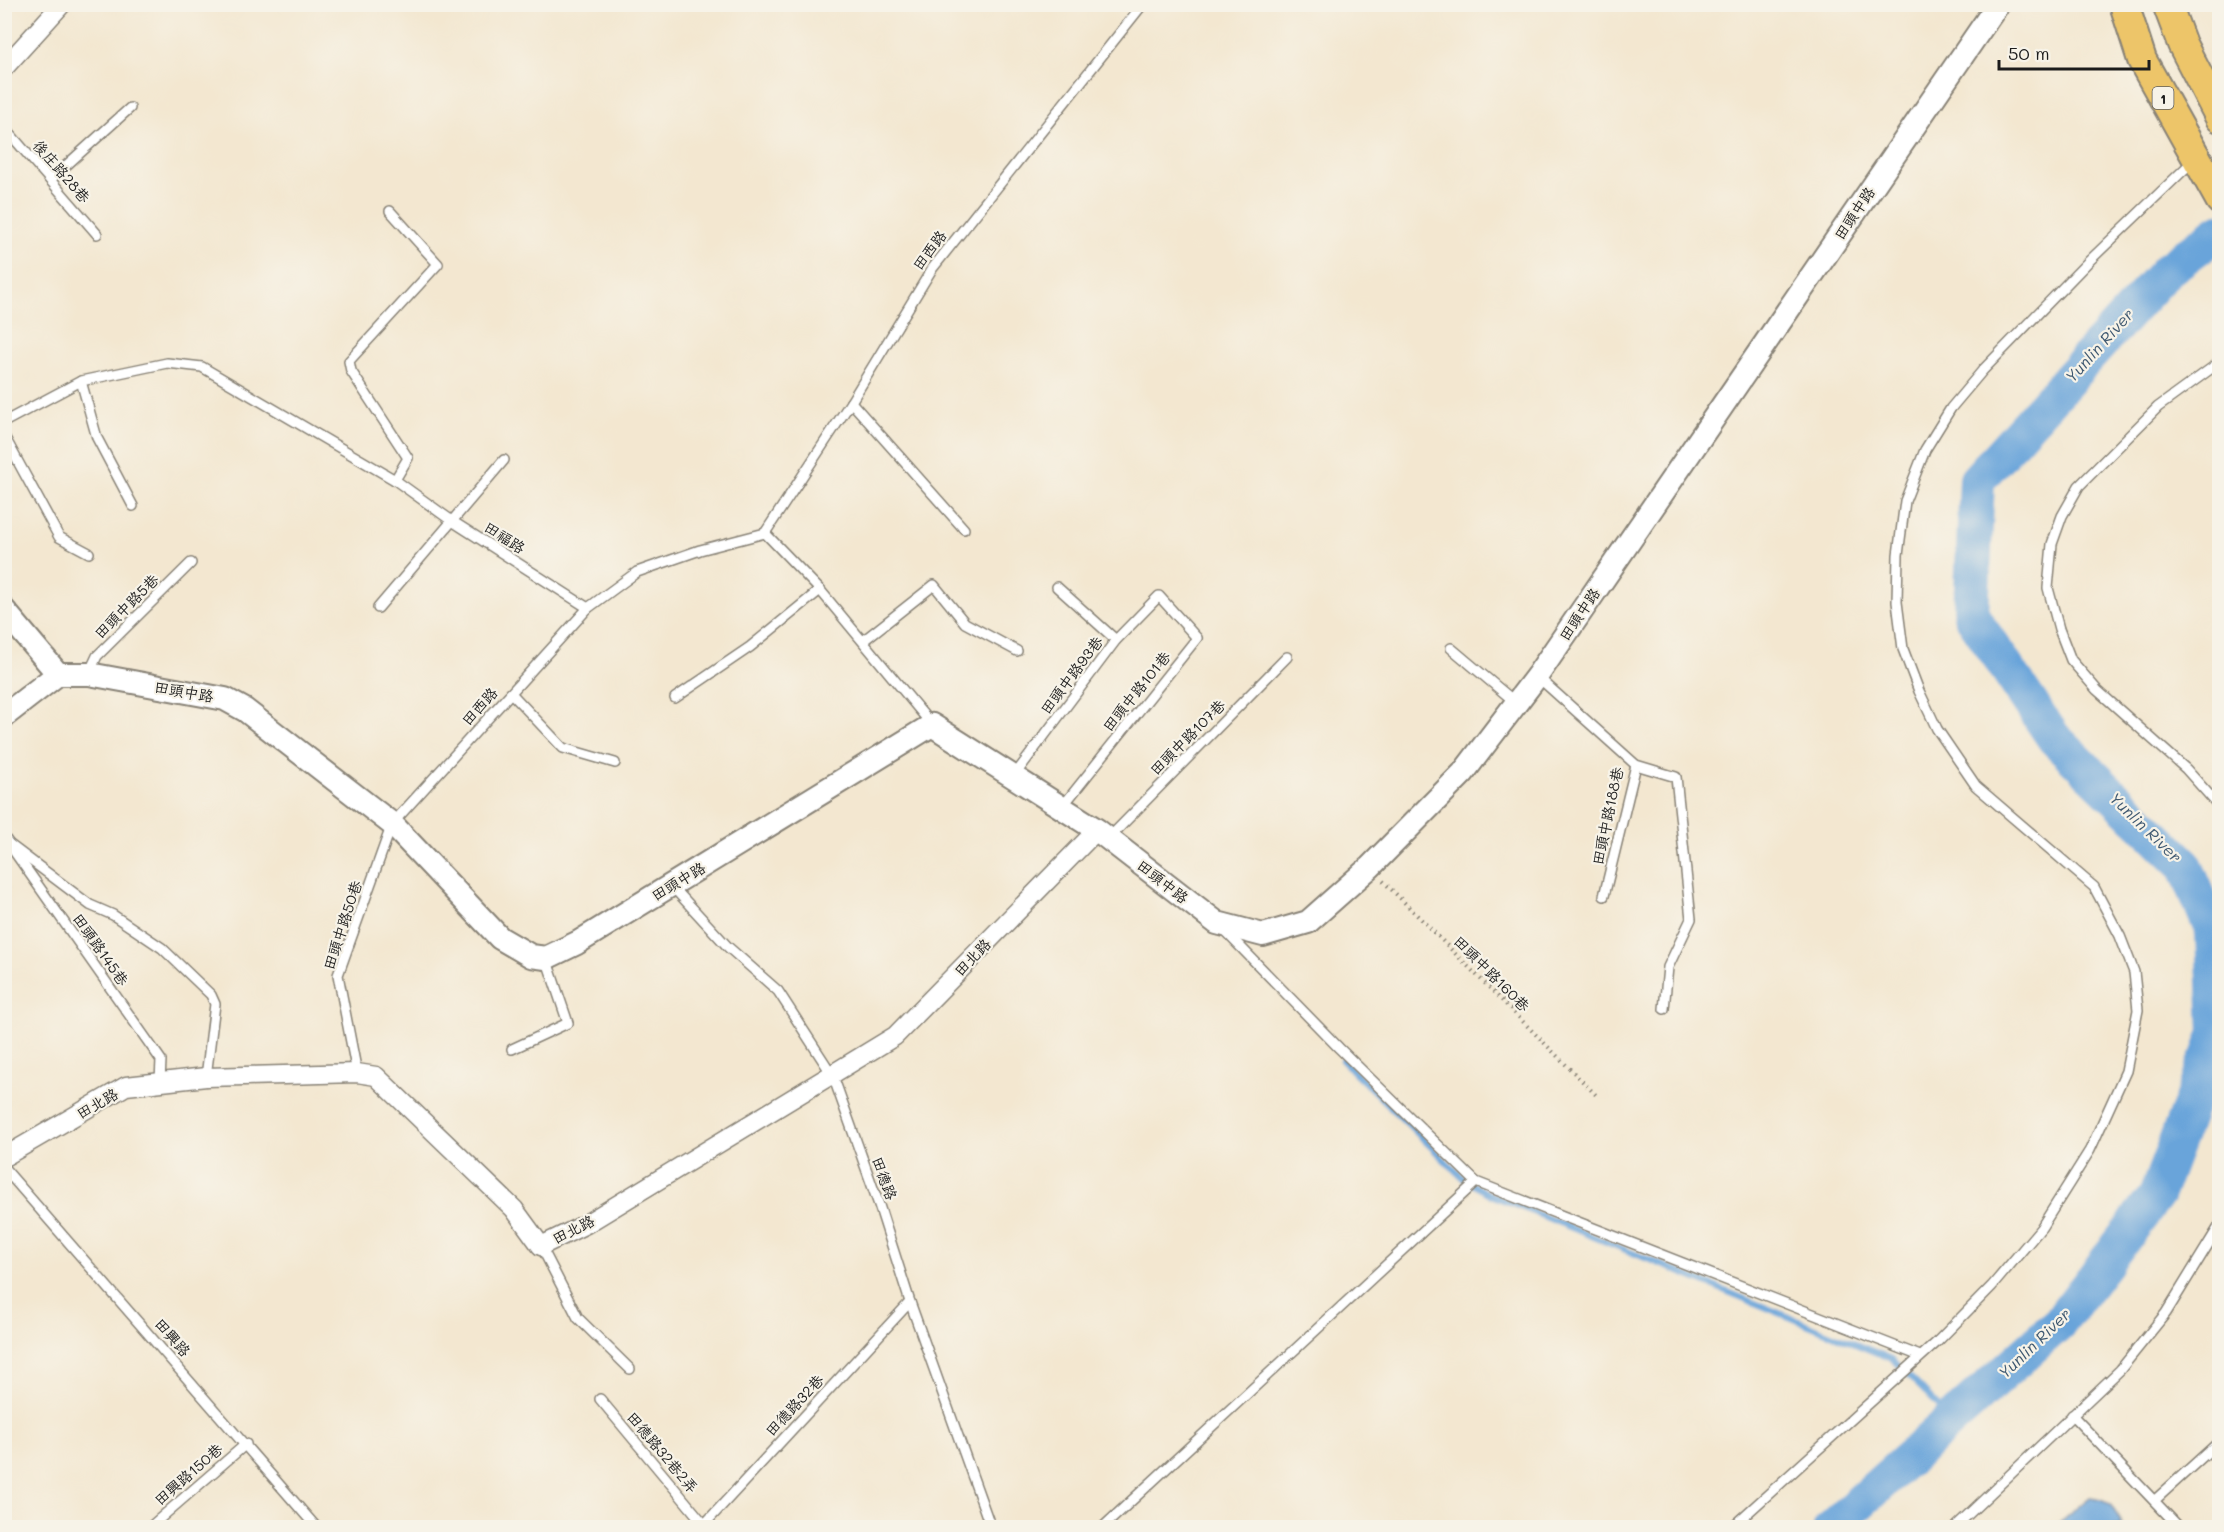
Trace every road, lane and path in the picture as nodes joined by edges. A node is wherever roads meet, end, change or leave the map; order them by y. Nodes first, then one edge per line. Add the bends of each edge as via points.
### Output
1 (62, 4) edge
2 (1143, 4) edge
3 (1998, 4) edge
4 (2124, 4) edge
5 (2167, 4) edge
6 (4, 68) edge
7 (2217, 107) edge
8 (130, 108) dead end
9 (4, 127) edge
10 (2196, 159) junction
11 (50, 180) junction
12 (2216, 193) edge
13 (390, 211) dead end
14 (97, 234) dead end
15 (2220, 362) edge
16 (81, 381) junction
17 (851, 402) junction
18 (4, 422) edge
19 (4, 436) edge
20 (504, 459) dead end
21 (395, 480) junction
22 (133, 506) dead end
23 (452, 521) junction
24 (964, 529) dead end
25 (765, 533) junction
26 (89, 553) dead end
27 (191, 563) dead end
28 (1057, 587) dead end
29 (820, 590) junction
30 (1159, 596) joint
31 (378, 608) dead end
32 (588, 608) junction
33 (4, 610) edge
34 (1116, 640) junction
35 (863, 641) junction
36 (1451, 648) dead end
37 (1017, 651) dead end
38 (1287, 657) dead end
39 (58, 674) junction
40 (89, 674) junction
41 (1537, 676) junction
42 (511, 693) junction
43 (675, 698) dead end
44 (1515, 702) junction
45 (4, 716) edge
46 (932, 725) junction
47 (615, 763) dead end
48 (1636, 765) junction
49 (1013, 777) junction
50 (1062, 807) junction
51 (2220, 807) edge
52 (392, 824) junction
53 (1103, 834) junction
54 (7, 841) edge
55 (1370, 867) junction
56 (671, 885) junction
57 (1604, 896) dead end
58 (1217, 923) junction
59 (546, 958) junction
60 (1664, 1009) dead end
61 (512, 1049) dead end
62 (357, 1073) junction
63 (832, 1076) junction
64 (206, 1077) junction
65 (160, 1081) junction
66 (1596, 1095) dead end
67 (4, 1157) edge
68 (4, 1168) edge
69 (1476, 1182) junction
70 (2220, 1225) edge
71 (541, 1245) junction
72 (910, 1302) junction
73 (1920, 1356) junction
74 (630, 1369) dead end
75 (600, 1399) dead end
76 (2072, 1414) junction
77 (2220, 1441) edge
78 (246, 1444) junction
79 (2155, 1500) junction
80 (702, 1526) edge
81 (149, 1527) edge
82 (317, 1527) edge
83 (991, 1527) edge
84 (1101, 1527) edge
85 (1731, 1527) edge
86 (1954, 1527) edge
87 (2180, 1527) edge

1 - 6 street
2 - 17 lane, 田西路 via 932,269
3 - 41 street, 田頭中路
4 - 10 main road, 1 via 2142,60
5 - 7 main road via 2182,44
8 - 11 lane
9 - 11 lane, 後庄路28巷
10 - 12 main road, 1
10 - 73 lane via 1983,370 1951,408 1925,450 1905,501 1897,602 1903,649 1919,692 1937,729 1976,786 2094,887 2134,972 2138,1010 2126,1071 2090,1150 2041,1228 1992,1286
11 - 14 lane, 後庄路28巷
13 - 21 lane via 438,264 349,361 351,371 408,458
15 - 51 lane via 2158,407 2079,486 2052,544 2048,588 2071,660 2097,690 2186,769
16 - 18 lane, 田福路
16 - 21 lane, 田福路 via 167,363 202,367
16 - 22 lane via 97,438
17 - 24 lane
17 - 25 lane, 田西路
19 - 26 lane via 59,537
20 - 23 lane
21 - 23 lane, 田福路
23 - 31 lane
23 - 32 lane, 田福路
25 - 29 lane
25 - 32 lane via 637,572
27 - 40 lane, 田頭中路5巷 via 97,656
28 - 34 lane
29 - 35 lane
29 - 43 lane via 750,647
30 - 34 lane, 田頭中路93巷
30 - 50 lane, 田頭中路101巷 via 1197,638
32 - 42 lane, 田西路
33 - 39 street
34 - 49 lane, 田頭中路93巷
35 - 37 lane via 934,585 965,623
35 - 46 lane
36 - 44 lane
38 - 53 lane, 田頭中路107巷
39 - 40 street, 田頭中路
39 - 45 street
40 - 52 street, 田頭中路 via 225,699 245,710
41 - 44 street, 田頭中路
41 - 48 lane, 田頭中路188巷
42 - 47 lane via 563,748
42 - 52 lane, 田西路
44 - 55 street, 田頭中路 via 1463,773
46 - 49 street, 田頭中路
46 - 56 street, 田頭中路
48 - 57 lane, 田頭中路188巷
48 - 60 lane via 1676,777 1690,919 1668,967
49 - 50 street, 田頭中路
50 - 53 street, 田頭中路
52 - 59 street, 田頭中路 via 500,938 531,957
52 - 62 lane, 田頭中路50巷 via 338,975
53 - 58 street, 田頭中路
53 - 63 street, 田北路 via 896,1036
54 - 64 lane via 90,905 113,915 162,948 211,995 215,1004
54 - 65 lane, 田頭路145巷 via 161,1060
55 - 58 street, 田頭中路 via 1308,922 1263,935
55 - 66 path, 田頭中路160巷
56 - 59 street, 田頭中路
56 - 63 lane, 田德路 via 728,947 778,991
58 - 69 lane
59 - 61 lane via 568,1023
62 - 64 street, 田北路
62 - 71 street, 田北路 via 376,1076 514,1209
63 - 71 street, 田北路 via 586,1224
63 - 72 lane, 田德路
64 - 65 street, 田北路
65 - 67 street, 田北路 via 126,1086
68 - 78 lane, 田興路
69 - 73 lane
69 - 84 lane
70 - 76 lane via 2166,1313 2120,1370
71 - 74 lane via 578,1318
72 - 80 lane, 田德路32巷
72 - 83 lane, 田德路
73 - 85 lane
75 - 80 lane, 田德路32巷2弄
76 - 79 lane
76 - 86 lane
77 - 79 lane
78 - 81 lane, 田興路150巷
78 - 82 lane, 田興路
79 - 87 lane

